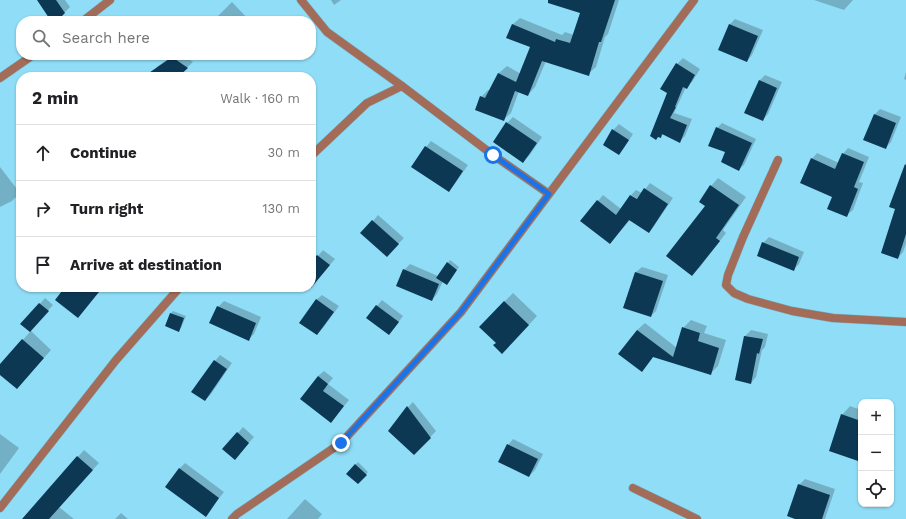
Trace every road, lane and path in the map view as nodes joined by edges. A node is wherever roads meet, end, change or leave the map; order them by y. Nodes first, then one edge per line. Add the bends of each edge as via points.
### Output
1 (110, 0) edge
2 (301, 0) edge
3 (694, 0) edge
4 (89, 16) edge
5 (314, 16) edge
6 (316, 18) edge
7 (26, 60) edge
8 (0, 78) edge
9 (402, 86) junction
10 (316, 151) edge
11 (778, 160) dead end
12 (549, 194) junction
13 (176, 292) edge
14 (906, 322) edge
15 (633, 488) dead end
16 (0, 508) edge
17 (232, 519) edge
18 (697, 519) edge

1 - 4 street
2 - 5 street
3 - 12 street
6 - 9 street via 327,32
7 - 8 street
9 - 10 street via 367,103
9 - 12 street
11 - 14 street via 743,237 726,285 734,293 748,299 792,312 833,318
12 - 17 street via 461,312 341,443
13 - 16 street via 116,360
15 - 18 street

